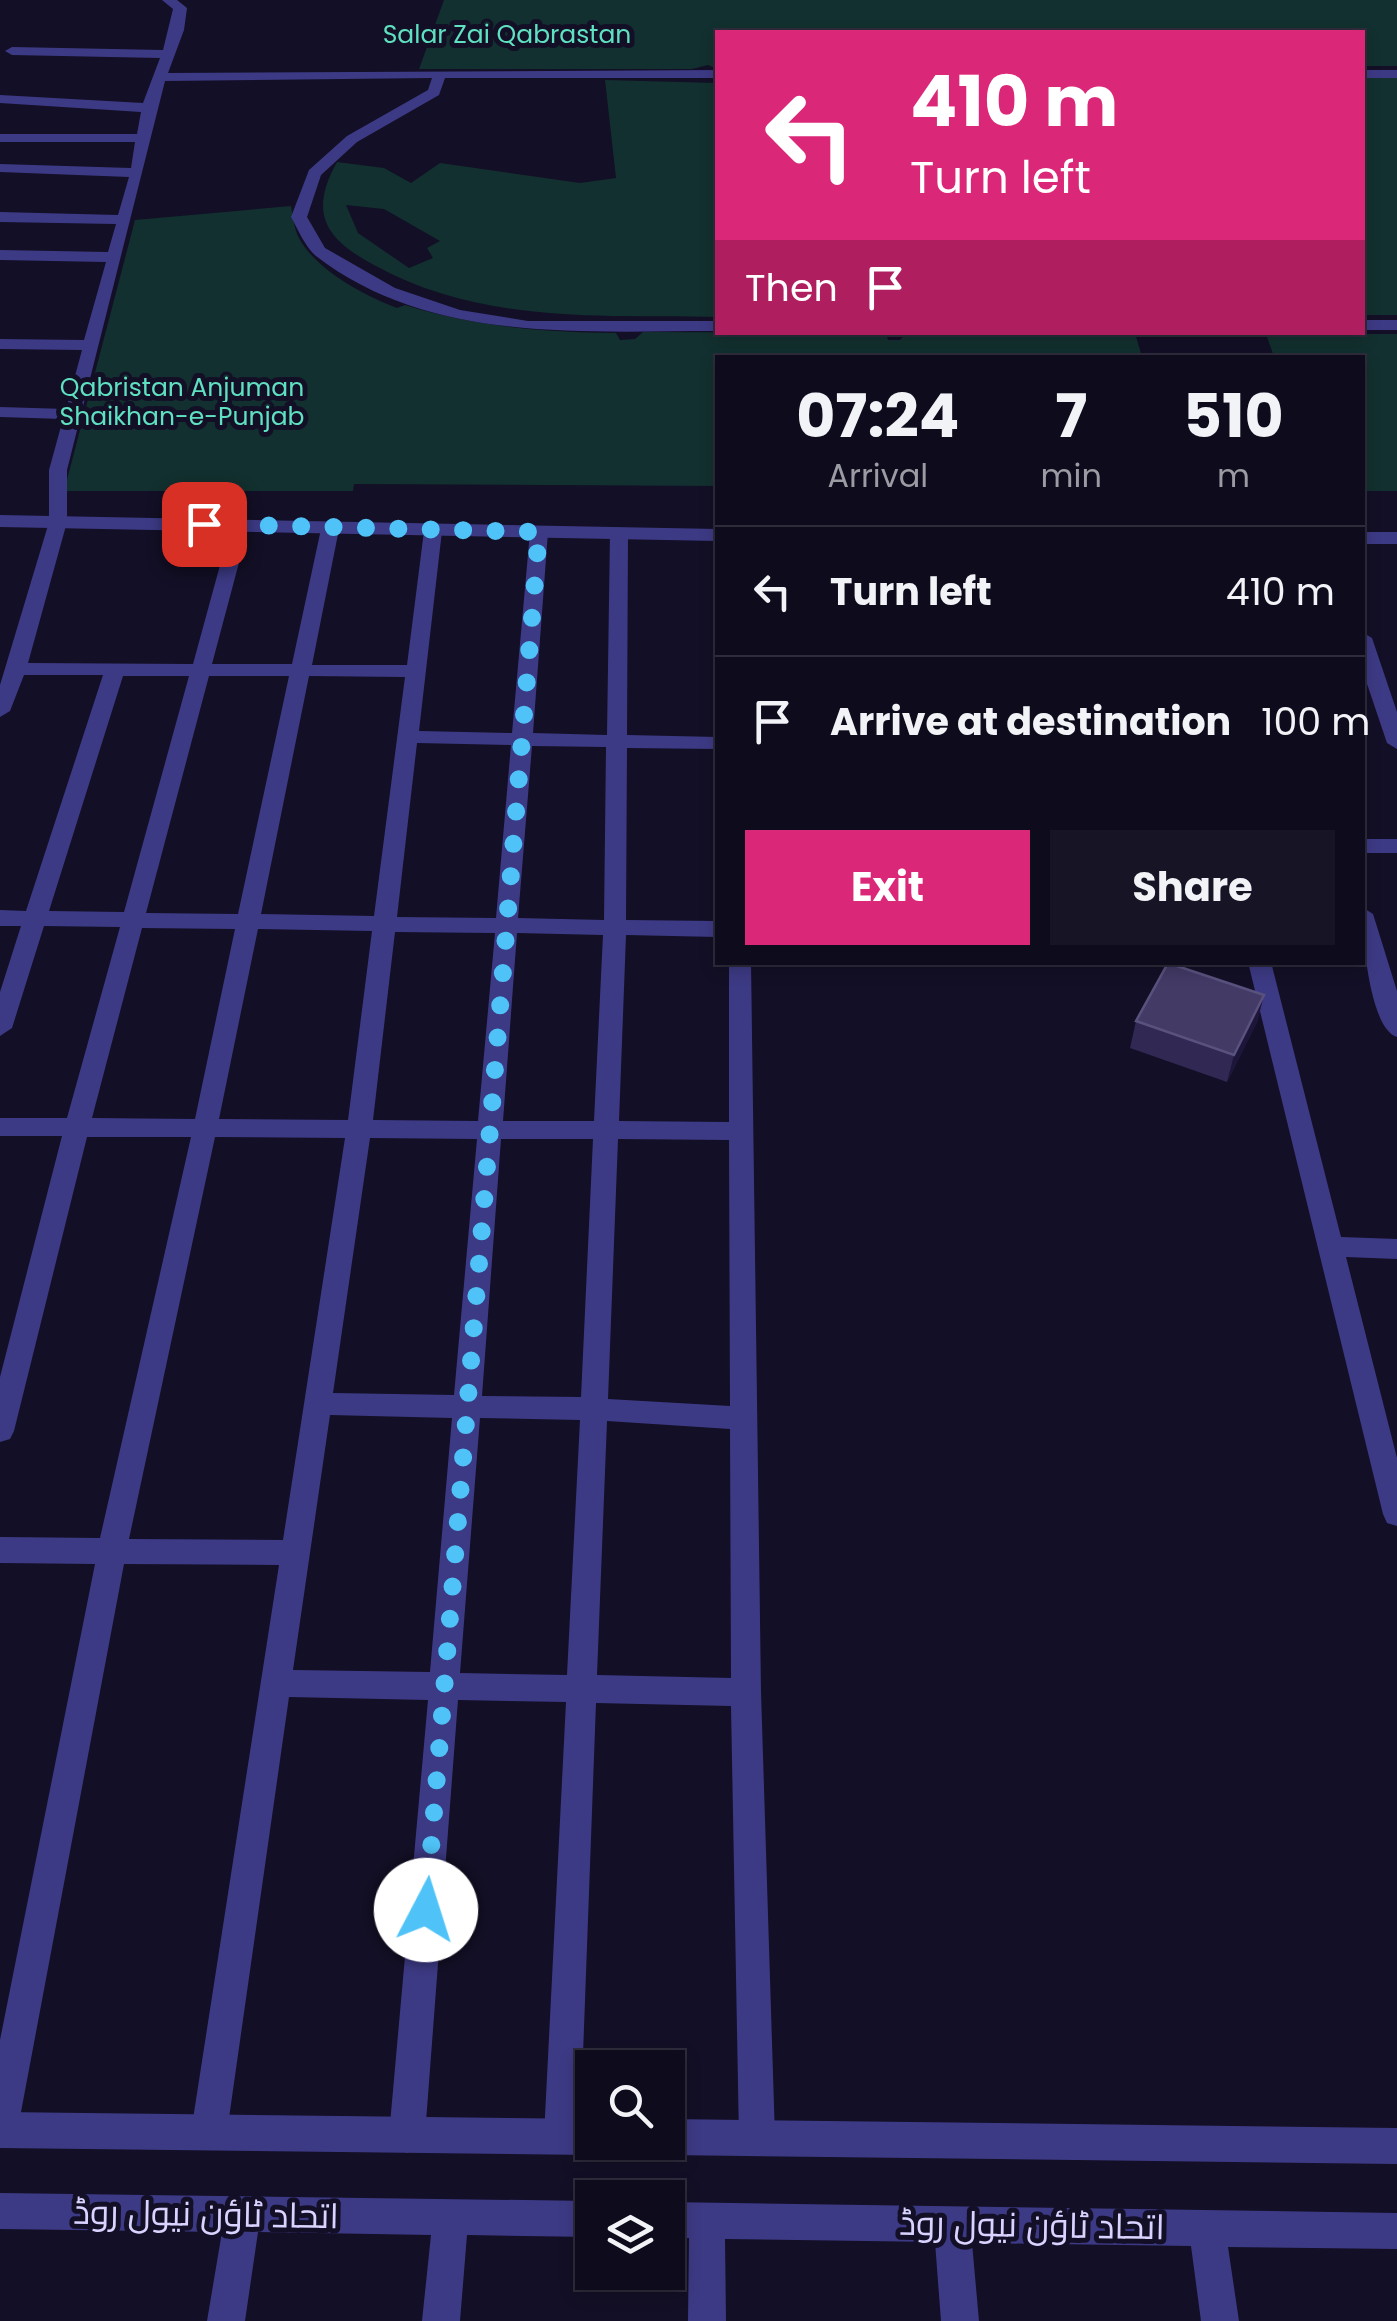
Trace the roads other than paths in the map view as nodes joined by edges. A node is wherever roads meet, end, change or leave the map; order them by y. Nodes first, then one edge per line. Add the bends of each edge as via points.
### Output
1 (168, 0) edge
2 (12, 51) dead end
3 (168, 54) junction
4 (440, 74) junction
5 (715, 74) edge
6 (1365, 74) edge
7 (1397, 74) edge
8 (159, 77) junction
9 (0, 99) edge
10 (148, 108) junction
11 (0, 138) edge
12 (143, 138) junction
13 (0, 168) edge
14 (137, 174) junction
15 (0, 217) edge
16 (124, 220) junction
17 (0, 255) edge
18 (114, 257) junction
19 (1365, 325) edge
20 (1397, 325) edge
21 (715, 326) edge
22 (0, 344) edge
23 (92, 345) junction
24 (0, 412) edge
25 (73, 414) junction
26 (0, 521) edge
27 (58, 522) junction
28 (240, 525) junction
29 (330, 528) junction
30 (433, 531) junction
31 (539, 532) junction
32 (619, 534) junction
33 (715, 536) edge
34 (1365, 538) edge
35 (1397, 538) edge
36 (1365, 647) edge
37 (115, 668) junction
38 (16, 669) junction
39 (202, 669) junction
40 (298, 671) junction
41 (416, 671) junction
42 (0, 711) edge
43 (408, 737) junction
44 (524, 739) junction
45 (618, 740) junction
46 (1397, 742) edge
47 (715, 743) edge
48 (1365, 846) edge
49 (1397, 846) edge
50 (0, 918) edge
51 (34, 918) junction
52 (134, 920) junction
53 (248, 922) junction
54 (385, 924) junction
55 (1365, 924) edge
56 (508, 926) junction
57 (615, 928) junction
58 (715, 929) edge
59 (740, 965) edge
60 (1260, 965) edge
61 (0, 1028) edge
62 (1397, 1029) edge
63 (0, 1127) edge
64 (77, 1128) junction
65 (205, 1128) junction
66 (492, 1129) junction
67 (604, 1129) junction
68 (360, 1130) junction
69 (739, 1131) junction
70 (1330, 1248) junction
71 (1397, 1249) edge
72 (7, 1379) edge
73 (318, 1404) junction
74 (469, 1407) junction
75 (592, 1410) junction
76 (742, 1418) junction
77 (0, 1431) edge
78 (1397, 1514) edge
79 (0, 1550) edge
80 (112, 1552) junction
81 (296, 1553) junction
82 (277, 1683) junction
83 (445, 1686) junction
84 (580, 1688) junction
85 (746, 1692) junction
86 (578, 2050) edge
87 (0, 2129) edge
88 (209, 2132) junction
89 (407, 2135) junction
90 (575, 2136) edge
91 (685, 2138) edge
92 (757, 2138) junction
93 (1397, 2146) edge
94 (0, 2210) edge
95 (243, 2214) junction
96 (451, 2217) junction
97 (575, 2219) edge
98 (685, 2220) edge
99 (708, 2221) junction
100 (952, 2224) junction
101 (1207, 2228) junction
102 (1397, 2231) edge
103 (226, 2321) edge
104 (441, 2321) edge
105 (707, 2321) edge
106 (960, 2321) edge
107 (1220, 2321) edge

1 - 3 street via 180,8
2 - 3 street
3 - 8 street
4 - 5 street
4 - 8 street
4 - 21 street via 434,92 352,139 314,173 299,217 319,251 389,291 457,314 528,326
6 - 7 street
8 - 10 street
9 - 10 street
10 - 12 street
11 - 12 street
12 - 14 street
13 - 14 street
14 - 16 street
15 - 16 street
16 - 18 street
17 - 18 street
18 - 23 street
19 - 20 street
22 - 23 street
23 - 25 street
24 - 25 street
25 - 27 street via 58,470
26 - 27 street
27 - 28 street
27 - 38 street
28 - 29 street
28 - 39 street
29 - 30 street
29 - 40 street
30 - 31 street
30 - 41 street
31 - 32 street
31 - 44 street
32 - 33 street
32 - 45 street
34 - 35 street
36 - 46 street
37 - 38 street
37 - 39 street
37 - 51 street
38 - 42 street
39 - 40 street
39 - 52 street
40 - 41 street
40 - 53 street
41 - 43 street
43 - 44 street
43 - 54 street
44 - 45 street
44 - 56 street
45 - 47 street
45 - 57 street
48 - 49 street
50 - 51 street
51 - 52 street
51 - 61 street
52 - 53 street
52 - 64 street
53 - 54 street
53 - 65 street
54 - 56 street
54 - 68 street
55 - 62 street
56 - 57 street
56 - 66 street
57 - 58 street
57 - 67 street
59 - 69 street
60 - 70 street
63 - 64 street
64 - 65 street
64 - 72 street
65 - 68 street
65 - 80 street
66 - 67 street
66 - 68 street
66 - 74 street
67 - 69 street
67 - 75 street
68 - 73 street
69 - 76 street
70 - 71 street
70 - 78 street
72 - 77 street
73 - 74 street
73 - 81 street
74 - 75 street
74 - 83 street
75 - 76 street
75 - 84 street
76 - 85 street
79 - 80 street
80 - 81 street
80 - 87 street
81 - 82 street
82 - 83 street
82 - 88 street
83 - 84 street
83 - 89 street
84 - 85 street
84 - 86 street
85 - 92 street
87 - 88 street
88 - 89 street
89 - 90 street
91 - 92 street
92 - 93 street
94 - 95 street, اتحاد ٹاؤن نیول روڈ
95 - 96 street, اتحاد ٹاؤن نیول روڈ
95 - 103 street
96 - 97 street, اتحاد ٹاؤن نیول روڈ
96 - 104 street
98 - 99 street, اتحاد ٹاؤن نیول روڈ
99 - 100 street, اتحاد ٹاؤن نیول روڈ
99 - 105 street
100 - 101 street, اتحاد ٹاؤن نیول روڈ
100 - 106 street
101 - 102 street, اتحاد ٹاؤن نیول روڈ
101 - 107 street

